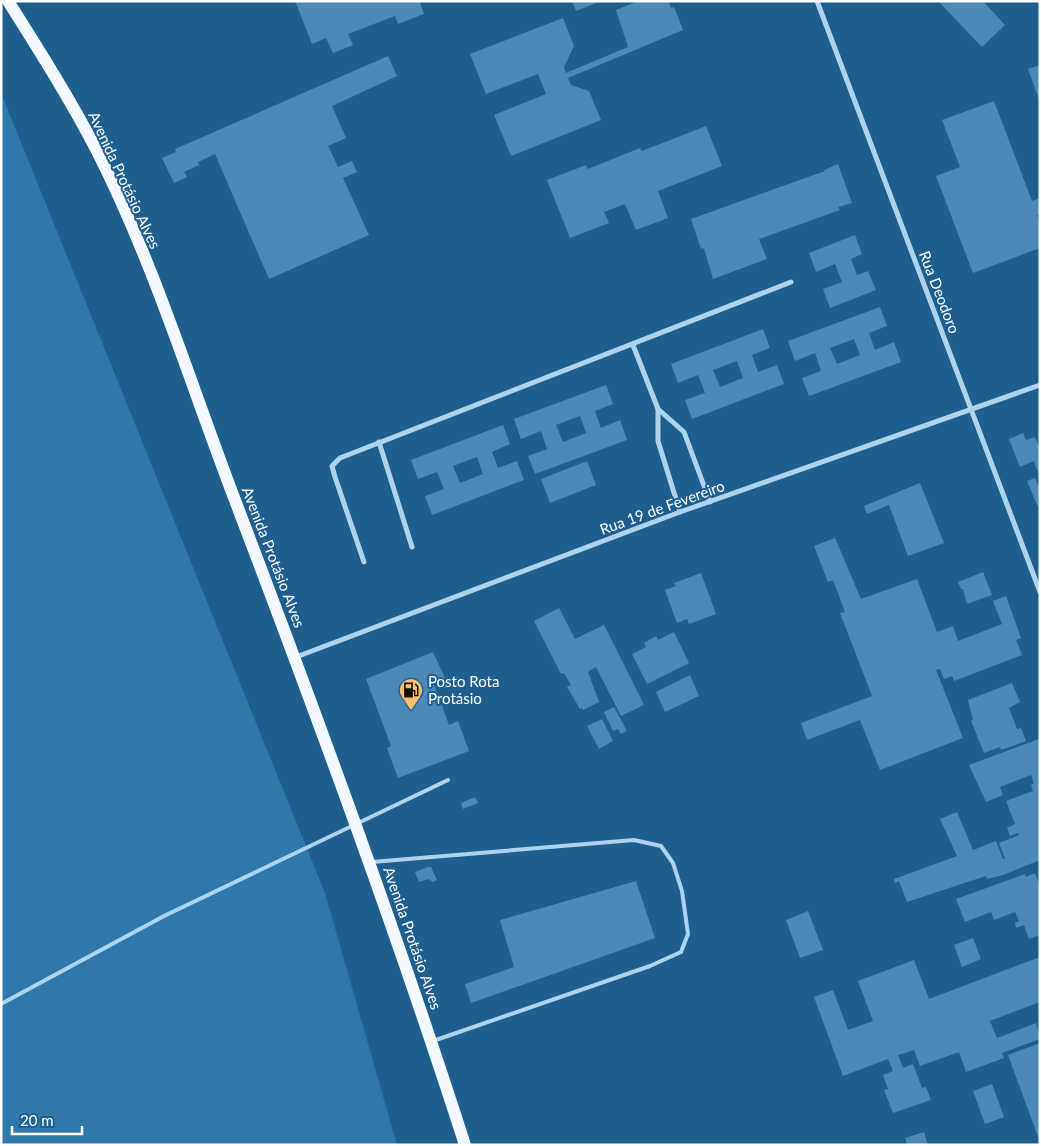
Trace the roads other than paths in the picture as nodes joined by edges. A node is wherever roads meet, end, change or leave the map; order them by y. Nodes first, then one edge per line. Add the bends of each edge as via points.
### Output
1 (8, 1) edge
2 (817, 1) edge
3 (791, 282) dead end
4 (633, 345) junction
5 (1040, 386) edge
6 (658, 410) junction
7 (972, 411) junction
8 (379, 442) junction
9 (710, 502) junction
10 (680, 512) junction
11 (412, 547) dead end
12 (364, 562) dead end
13 (1040, 592) edge
14 (294, 657) junction
15 (448, 780) dead end
16 (356, 825) junction
17 (369, 862) junction
18 (1, 1004) edge
19 (432, 1041) junction
20 (465, 1145) edge

1 - 14 main road, Avenida Protásio Alves via 98,152 133,229
2 - 7 street, Rua Deodoro
3 - 4 street
4 - 6 street
4 - 8 street
5 - 7 street, Rua 19 de Fevereiro
6 - 9 street via 684,432
6 - 10 street via 658,441
7 - 9 street, Rua 19 de Fevereiro
7 - 13 street, Rua Deodoro
8 - 11 street
8 - 12 street via 340,458 332,466
9 - 10 street, Rua 19 de Fevereiro
10 - 14 street, Rua 19 de Fevereiro
14 - 16 main road, Avenida Protásio Alves
15 - 16 lane
16 - 17 main road, Avenida Protásio Alves
16 - 18 lane via 164,916
17 - 19 main road, Avenida Protásio Alves
17 - 19 lane via 634,840 661,846 673,863 682,891 688,934 681,952 650,966
19 - 20 main road, Avenida Protásio Alves

